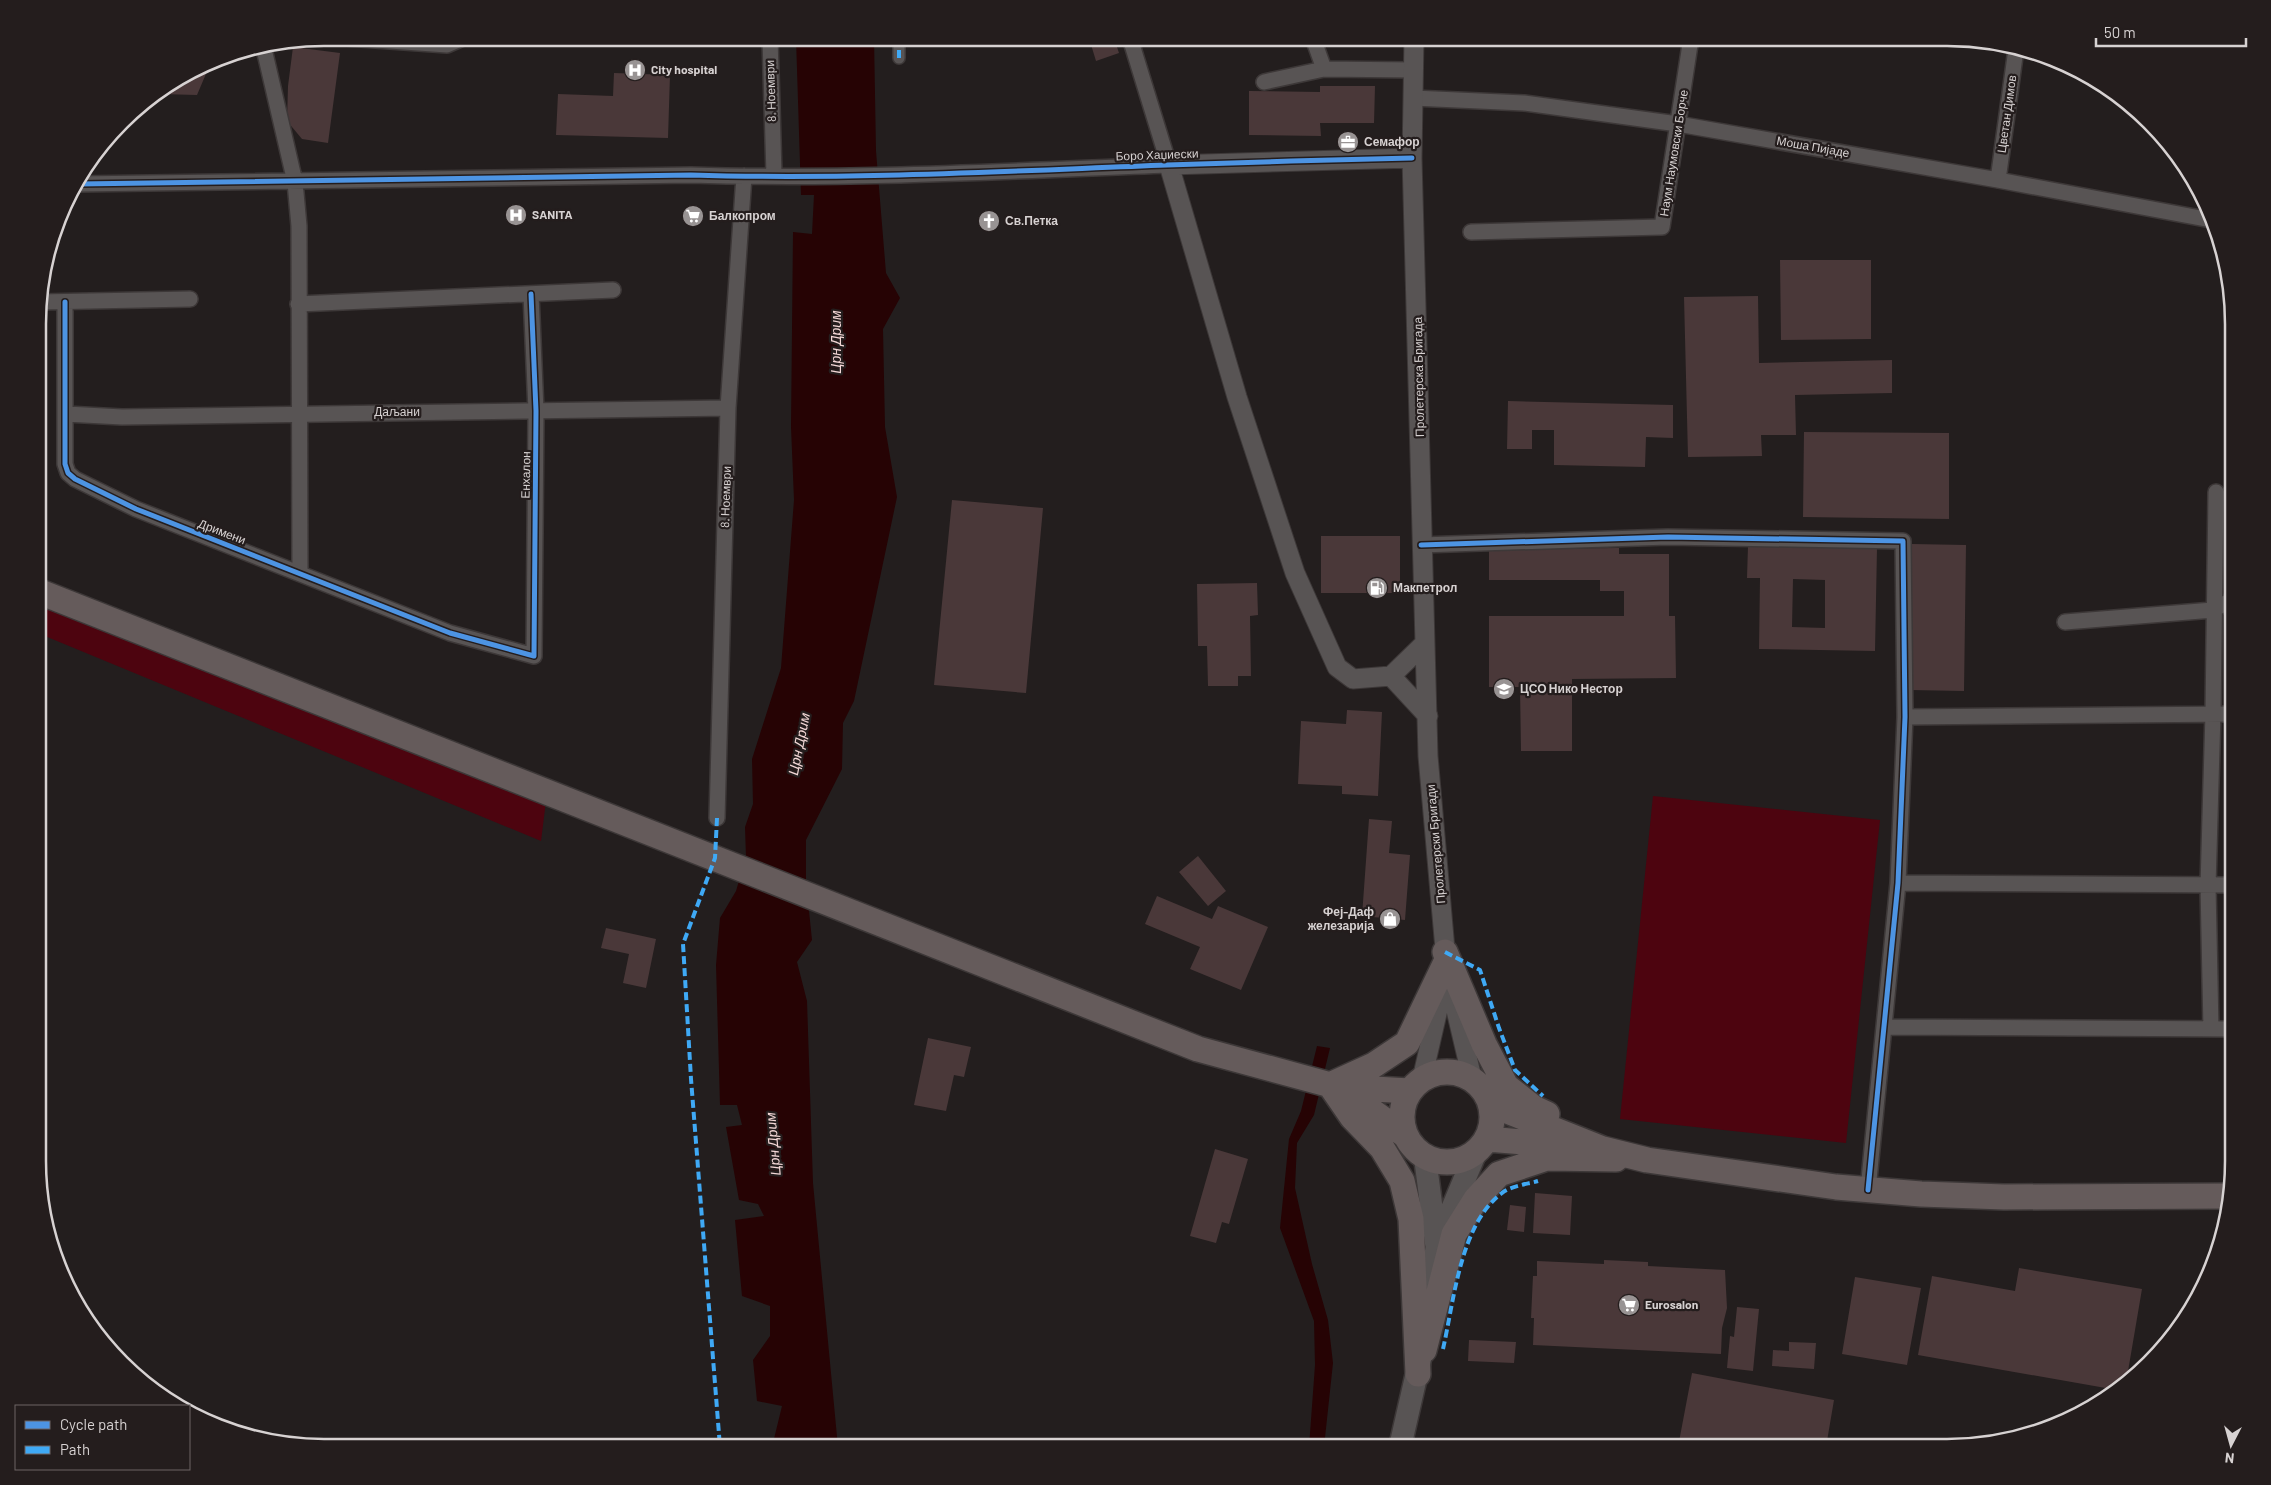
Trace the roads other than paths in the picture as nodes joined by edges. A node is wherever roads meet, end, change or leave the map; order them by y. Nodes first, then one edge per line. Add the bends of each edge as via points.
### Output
1 (770, 46) edge
2 (899, 46) edge
3 (1132, 46) edge
4 (1317, 46) edge
5 (1414, 46) edge
6 (1690, 46) edge
7 (265, 53) edge
8 (2015, 55) edge
9 (899, 58) dead end
10 (1324, 69) junction
11 (1413, 70) junction
12 (1264, 82) dead end
13 (1413, 98) junction
14 (1678, 124) junction
15 (1412, 158) junction
16 (1169, 165) junction
17 (774, 175) junction
18 (744, 176) junction
19 (1998, 180) junction
20 (295, 182) junction
21 (85, 184) edge
22 (2204, 219) edge
23 (1471, 232) dead end
24 (613, 290) dead end
25 (531, 294) junction
26 (190, 299) dead end
27 (48, 302) edge
28 (65, 302) junction
29 (298, 304) junction
30 (728, 408) junction
31 (536, 411) junction
32 (301, 413) junction
33 (66, 414) junction
34 (2216, 492) dead end
35 (1421, 545) junction
36 (300, 573) junction
37 (46, 594) edge
38 (2225, 604) edge
39 (2214, 610) junction
40 (2065, 622) dead end
41 (1425, 643) junction
42 (534, 656) joint
43 (1391, 676) junction
44 (2213, 713) junction
45 (2225, 714) edge
46 (1428, 716) junction
47 (1905, 717) junction
48 (717, 818) dead end
49 (1898, 883) junction
50 (2208, 886) junction
51 (2225, 886) edge
52 (1446, 962) junction
53 (1884, 1027) junction
54 (2211, 1028) junction
55 (2225, 1029) edge
56 (1472, 1078) junction
57 (1331, 1085) junction
58 (1416, 1085) junction
59 (1492, 1105) junction
60 (1405, 1135) junction
61 (1481, 1146) junction
62 (1603, 1149) junction
63 (1425, 1157) junction
64 (1647, 1160) junction
65 (1868, 1190) junction
66 (2222, 1196) edge
67 (1437, 1245) junction
68 (1418, 1374) junction
69 (1402, 1439) edge

1 - 17 street, 8. Ноември
2 - 9 street
3 - 16 street
4 - 10 street
5 - 11 street, Пролетерска Бригада
6 - 14 street, Наум Наумовски Борче
7 - 20 street
8 - 19 street, Цветан Димов
10 - 11 street
10 - 12 street
11 - 13 street, Пролетерска Бригада
13 - 14 street, Моша Пијаде via 1524,103
13 - 15 street, Пролетерска Бригада
14 - 19 street, Моша Пијаде
14 - 23 street, Наум Наумовски Борче via 1662,227
15 - 16 street, Боро Хаџиески
15 - 35 street, Пролетерска Бригада
16 - 17 street, Боро Хаџиески via 902,175
16 - 43 street via 1237,397 1295,573 1337,667 1353,679
17 - 18 street, Боро Хаџиески
18 - 20 street, Боро Хаџиески
18 - 30 street, 8. Ноември
19 - 22 street, Моша Пијаде
20 - 21 street, Боро Хаџиески
20 - 29 street via 299,226
24 - 25 street
25 - 29 street
25 - 31 street, Енхалон
26 - 28 street
27 - 28 street
28 - 33 street, Дримени
29 - 32 street
30 - 31 street, Даљани
30 - 48 street, 8. Ноември
31 - 32 street, Даљани
31 - 42 street, Енхалон
32 - 33 street, Даљани via 122,417
32 - 36 street
33 - 36 street, Дримени via 65,464 75,479 136,508
34 - 39 street
35 - 41 street, Пролетерска Бригада
35 - 47 street via 1668,537 1903,541
36 - 42 street, Дримени via 450,633
37 - 57 main road via 1198,1049
38 - 39 street
39 - 40 street
39 - 44 street
41 - 43 street
41 - 46 street, Пролетерска Бригада
43 - 46 street
44 - 45 street
44 - 47 street
44 - 50 street
46 - 52 street, Пролетерски Бригади via 1428,756
47 - 49 street
49 - 50 street
49 - 53 street
50 - 51 street
50 - 54 street
52 - 56 street, Пролетерски Бригади
52 - 57 main road via 1407,1042 1374,1065
52 - 58 street, Пролетерски Бригади
52 - 64 main road via 1506,1086 1534,1108
53 - 54 street
53 - 65 street
54 - 55 street
56 - 58 main road via 1456,1072 1438,1072
56 - 59 main road
57 - 58 main road
57 - 60 main road
57 - 68 main road via 1352,1117 1382,1148 1402,1181 1411,1219
58 - 60 main road via 1403,1106
59 - 61 main road via 1493,1122
59 - 62 main road
60 - 63 main road via 1413,1148
61 - 62 main road
61 - 63 main road via 1458,1162 1440,1162
61 - 67 main road
62 - 64 main road
63 - 67 main road
64 - 65 main road
64 - 68 main road via 1547,1158 1500,1174 1476,1199 1454,1234
65 - 66 main road via 2004,1197
67 - 68 main road
68 - 69 main road

